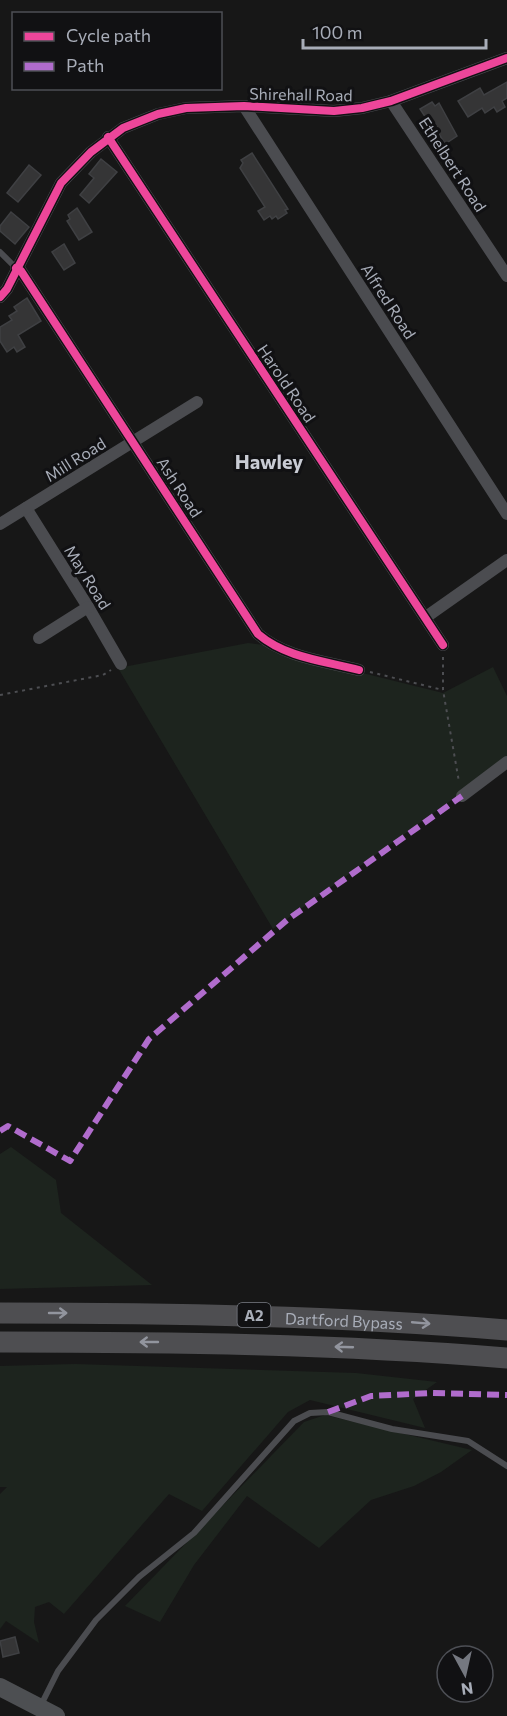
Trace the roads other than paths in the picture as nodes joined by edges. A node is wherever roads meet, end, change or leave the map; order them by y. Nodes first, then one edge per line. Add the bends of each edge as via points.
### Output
1 (507, 58) edge
2 (392, 101) junction
3 (244, 106) junction
4 (108, 137) junction
5 (0, 252) edge
6 (16, 268) junction
7 (507, 276) edge
8 (0, 297) edge
9 (197, 402) dead end
10 (134, 441) junction
11 (26, 508) junction
12 (507, 514) edge
13 (1, 523) edge
14 (507, 560) edge
15 (88, 607) junction
16 (426, 618) junction
17 (39, 638) dead end
18 (443, 645) road end
19 (121, 664) road end
20 (359, 670) road end
21 (507, 762) edge
22 (462, 796) road end
23 (0, 1313) edge
24 (507, 1330) edge
25 (0, 1342) edge
26 (507, 1358) edge
27 (507, 1466) edge
28 (0, 1687) edge
29 (39, 1708) junction
30 (56, 1716) edge

1 - 2 street, Shirehall Road
2 - 3 street, Shirehall Road via 334,111
2 - 7 street, Ethelbert Road
3 - 4 street, Shirehall Road via 172,111
3 - 12 street, Alfred Road
4 - 6 street, Shirehall Road via 61,183
4 - 16 street, Harold Road
5 - 6 lane
6 - 8 street, Shirehall Road
6 - 10 street, Ash Road
9 - 10 street, Mill Road
10 - 11 street, Mill Road
10 - 20 street, Ash Road via 258,634 289,652
11 - 13 street, Mill Road
11 - 15 street, May Road
14 - 16 street
15 - 17 street
15 - 19 street, May Road
16 - 18 street, Harold Road
21 - 22 street
23 -> 24 highway, Dartford Bypass / A2 via 201,1313
26 -> 25 highway, Dartford Bypass / A2 via 206,1342
27 - 29 lane via 468,1441 392,1429 328,1412 310,1413 294,1421 194,1533 138,1577 96,1620 58,1671
28 - 29 main road
29 - 30 main road

